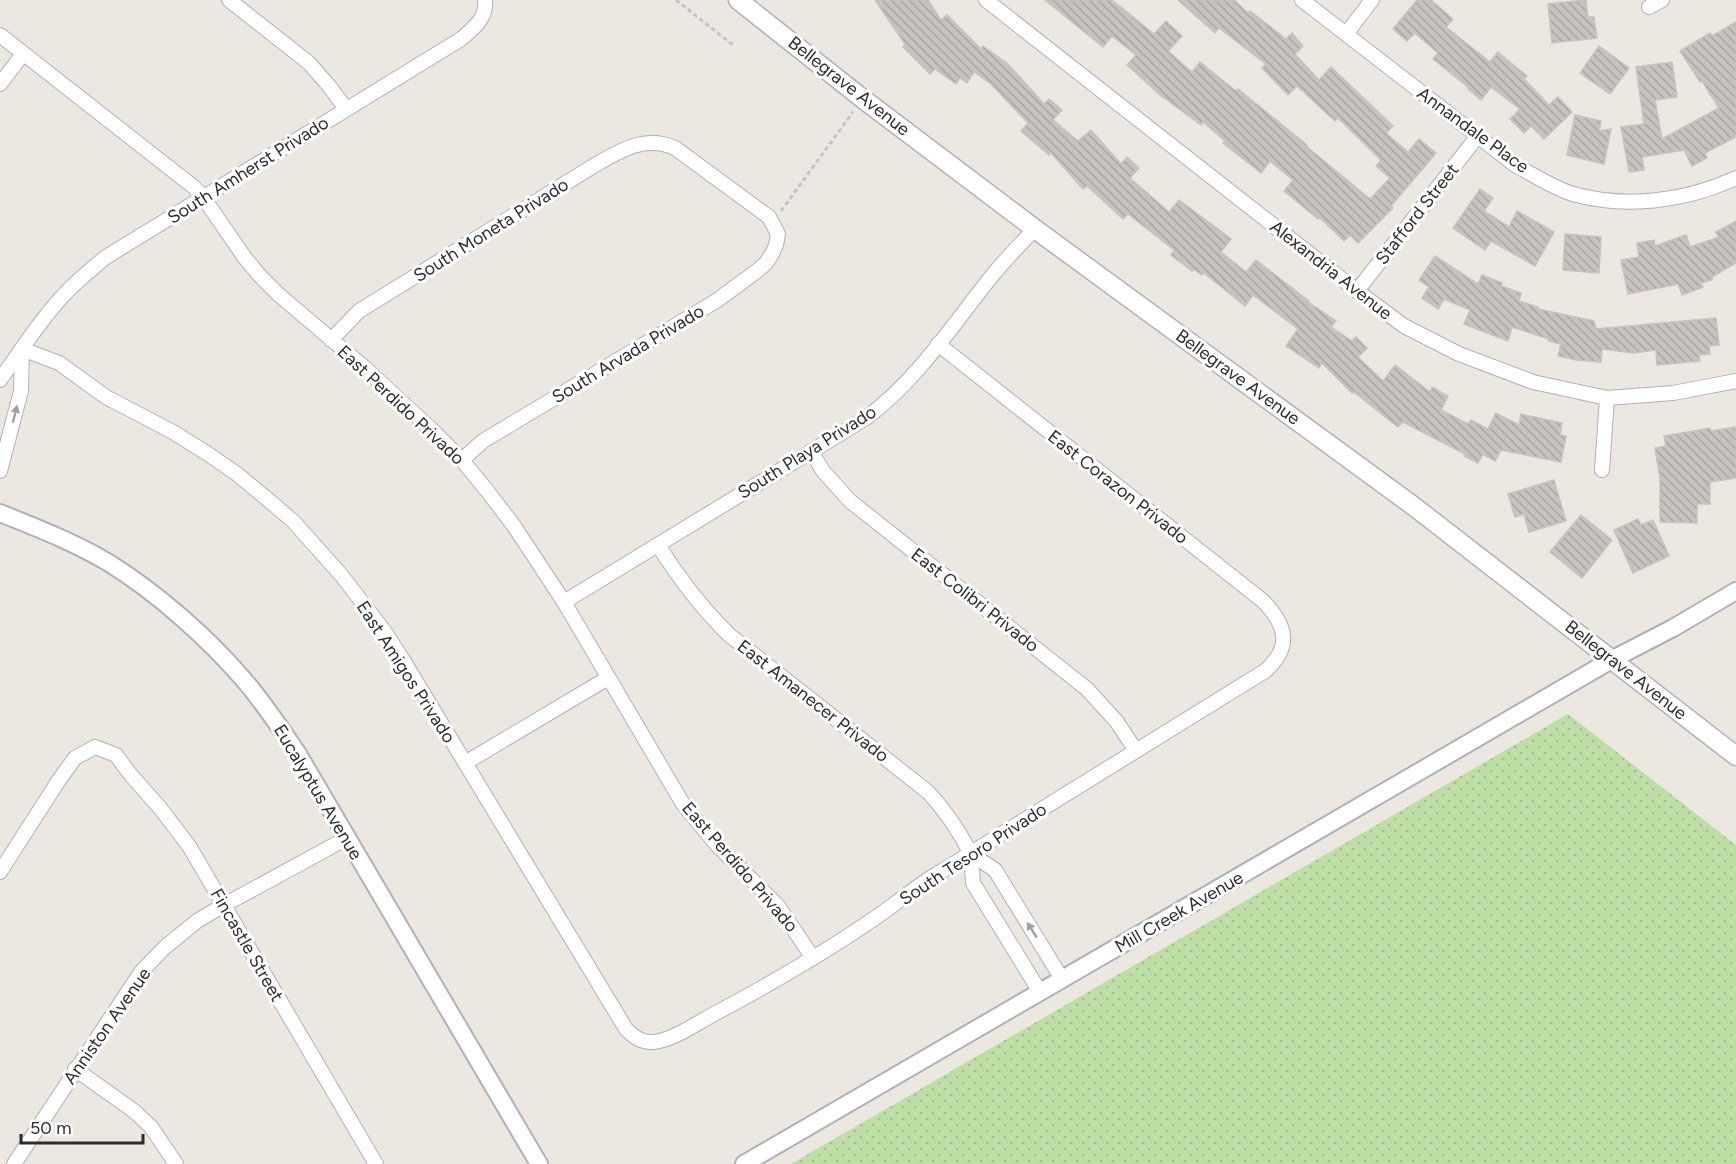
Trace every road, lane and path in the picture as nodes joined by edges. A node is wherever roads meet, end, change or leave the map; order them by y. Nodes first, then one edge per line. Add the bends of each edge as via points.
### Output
1 (229, 0) edge
2 (676, 0) edge
3 (986, 0) edge
4 (1302, 0) edge
5 (1372, 0) edge
6 (1662, 0) edge
7 (741, 1) edge
8 (486, 3) edge
9 (1649, 7) dead end
10 (1346, 34) junction
11 (0, 35) edge
12 (733, 45) dead end
13 (23, 54) junction
14 (0, 84) edge
15 (863, 99) junction
16 (346, 110) junction
17 (1478, 137) junction
18 (1736, 178) edge
19 (203, 197) junction
20 (775, 228) junction
21 (1035, 229) junction
22 (1357, 291) junction
23 (331, 340) junction
24 (938, 344) junction
25 (22, 349) junction
26 (0, 380) edge
27 (1736, 381) edge
28 (1606, 398) junction
29 (811, 451) junction
30 (462, 460) junction
31 (1602, 470) dead end
32 (0, 471) edge
33 (0, 513) edge
34 (657, 545) junction
35 (1736, 591) edge
36 (564, 602) junction
37 (1284, 639) joint
38 (1613, 659) junction
39 (608, 678) junction
40 (1136, 751) junction
41 (1736, 756) edge
42 (465, 763) junction
43 (347, 838) junction
44 (971, 854) junction
45 (0, 872) edge
46 (224, 905) junction
47 (813, 958) junction
48 (1062, 979) junction
49 (1040, 992) junction
50 (642, 1041) joint
51 (75, 1069) junction
52 (14, 1164) edge
53 (176, 1164) edge
54 (376, 1164) edge
55 (539, 1164) edge
56 (744, 1164) edge

1 - 16 street via 309,63
2 - 12 path
3 - 22 street, Alexandria Avenue
4 - 10 street, Annandale Place
5 - 10 street
6 - 9 street
7 - 15 main road, Bellegrave Avenue
8 - 16 street, South Amherst Privado via 478,24 461,39
10 - 17 street, Annandale Place
11 - 13 street, East Perdido Privado
13 - 14 street
13 - 19 street, East Perdido Privado via 184,178
15 - 20 path
15 - 21 main road, Bellegrave Avenue
16 - 19 street, South Amherst Privado
17 - 18 street, Annandale Place via 1515,165 1548,183 1571,194 1595,199 1675,198
17 - 22 street, Stafford Street
19 - 23 street, East Perdido Privado via 261,277
19 - 25 street, South Amherst Privado via 90,270 62,297
20 - 23 street, South Moneta Privado via 761,210 663,142 631,146 359,311
20 - 30 street, South Arvada Privado via 777,245 766,263 737,287 483,441
21 - 24 street, South Playa Privado via 993,274
21 - 38 main road, Bellegrave Avenue via 1412,505
22 - 28 street, Alexandria Avenue via 1404,326 1459,354 1533,382
23 - 30 street, East Perdido Privado
24 - 29 street, South Playa Privado via 883,406
24 - 37 street, East Corazon Privado via 1263,602 1278,619
25 - 26 street, South Amherst Privado
32 -> 25 street via 21,391
25 - 42 street, East Amigos Privado via 59,363 106,397 173,432 237,474 293,521 385,632
27 - 28 street, Alexandria Avenue via 1673,393
28 - 31 street
29 - 34 street, South Playa Privado
29 - 40 street, East Colibri Privado via 850,501 1087,689 1117,722
30 - 36 street, East Perdido Privado via 514,526
33 - 43 street, Eucalyptus Avenue via 58,536 109,563 182,618 244,680 272,716
34 - 36 street, South Playa Privado
34 - 44 street, East Amanecer Privado via 728,634 928,792 955,825
35 - 38 street, Mill Creek Avenue
36 - 39 street, East Perdido Privado
37 - 40 street, South Tesoro Privado via 1278,657 1265,672
38 - 41 main road, Bellegrave Avenue
38 - 48 street, Mill Creek Avenue
39 - 42 street
39 - 47 street, East Perdido Privado via 683,804 716,844 778,906
40 - 44 street, South Tesoro Privado
42 - 50 street, East Amigos Privado via 626,1029
43 - 46 street, Anniston Avenue
43 - 55 street, Eucalyptus Avenue
44 - 47 street, South Tesoro Privado
48 -> 44 street, East Amanecer Privado via 995,870
44 - 49 street, East Amanecer Privado via 973,884
45 - 46 street, Fincastle Street via 75,758 95,747 116,755 160,808 189,846
46 - 51 street, Anniston Avenue via 197,921 141,972
46 - 54 street, Fincastle Street
47 - 50 street, South Tesoro Privado via 677,1033 652,1042
48 - 49 street, Mill Creek Avenue
49 - 56 street, Mill Creek Avenue
51 - 52 street, Anniston Avenue
51 - 53 street via 134,1111 151,1127

